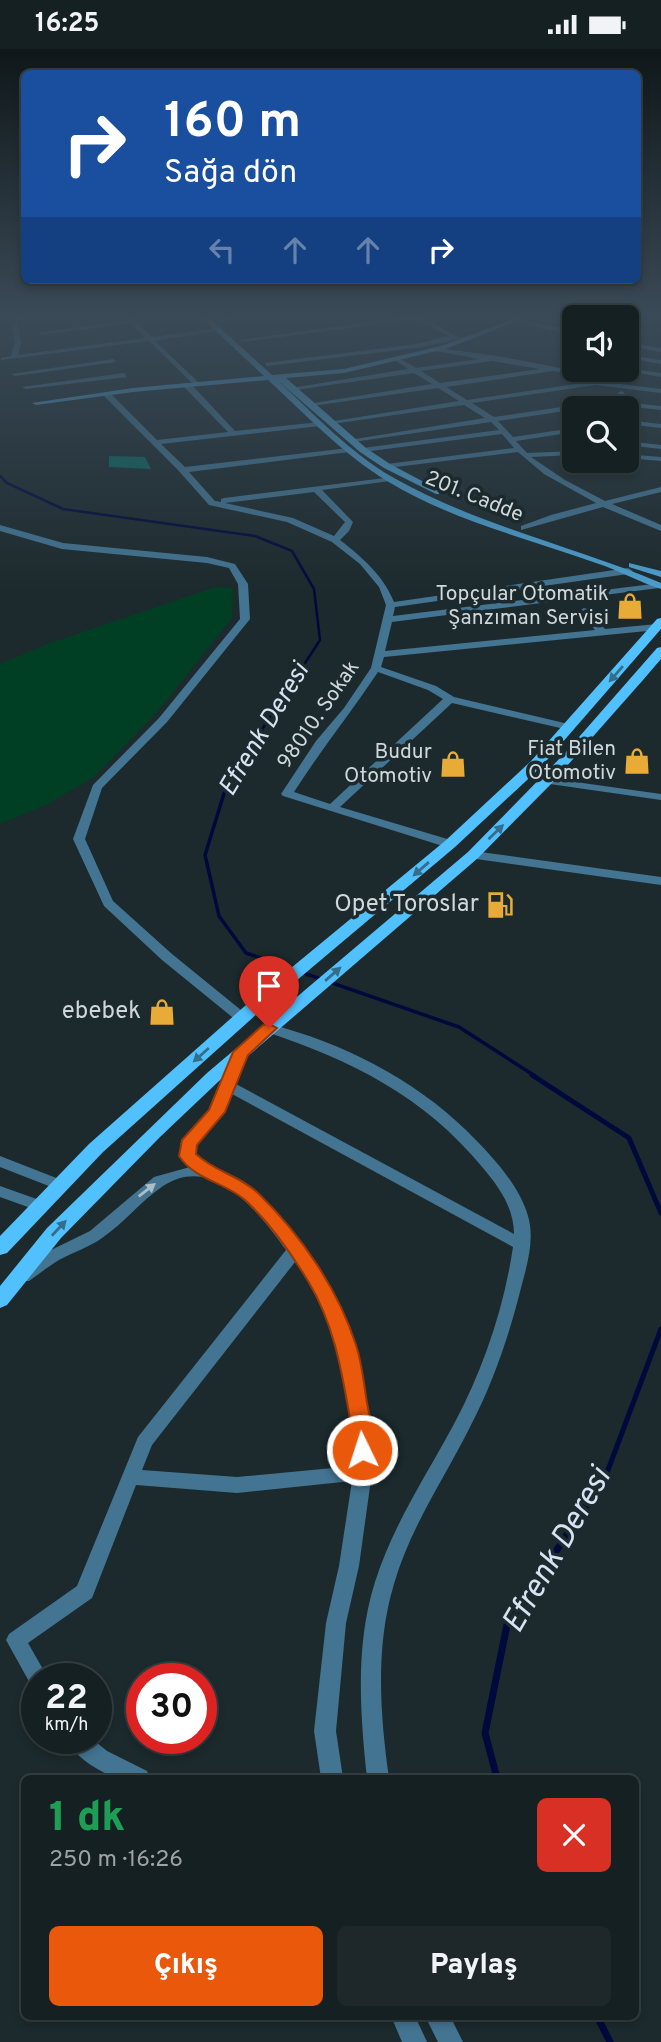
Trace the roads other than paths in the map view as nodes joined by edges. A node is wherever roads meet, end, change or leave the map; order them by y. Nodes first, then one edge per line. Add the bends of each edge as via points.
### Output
1 (121, 409) edge
2 (213, 409) edge
3 (303, 409) edge
4 (318, 409) edge
5 (418, 409) edge
6 (476, 409) edge
7 (562, 410) edge
8 (492, 419) junction
9 (332, 422) junction
10 (639, 422) edge
11 (320, 424) junction
12 (661, 426) edge
13 (505, 431) junction
14 (562, 433) edge
15 (234, 434) junction
16 (512, 439) junction
17 (353, 440) junction
18 (155, 442) junction
19 (639, 444) edge
20 (661, 447) edge
21 (349, 450) junction
22 (363, 450) junction
23 (521, 452) junction
24 (562, 453) edge
25 (639, 457) edge
26 (661, 459) edge
27 (387, 466) junction
28 (183, 470) junction
29 (390, 479) junction
30 (316, 489) junction
31 (661, 489) edge
32 (212, 503) junction
33 (602, 504) junction
34 (660, 527) edge
35 (0, 528) edge
36 (524, 528) junction
37 (335, 540) junction
38 (628, 571) junction
39 (661, 574) edge
40 (660, 586) edge
41 (391, 605) junction
42 (584, 611) dead end
43 (389, 619) junction
44 (659, 625) edge
45 (602, 632) junction
46 (661, 652) edge
47 (380, 654) junction
48 (376, 668) junction
49 (450, 699) junction
50 (569, 727) junction
51 (547, 781) junction
52 (661, 797) edge
53 (332, 808) junction
54 (450, 844) junction
55 (473, 855) junction
56 (661, 881) edge
57 (247, 1014) junction
58 (275, 1023) junction
59 (241, 1052) junction
60 (227, 1085) junction
61 (0, 1161) edge
62 (203, 1171) junction
63 (59, 1185) junction
64 (0, 1191) edge
65 (39, 1206) junction
66 (523, 1246) junction
67 (0, 1248) edge
68 (295, 1250) junction
69 (6, 1293) edge
70 (362, 1472) junction
71 (130, 1477) junction
72 (29, 1663) edge
73 (94, 1754) edge
74 (133, 1775) edge
75 (332, 1775) edge
76 (379, 1775) edge
77 (404, 2020) edge
78 (439, 2020) edge
79 (415, 2042) edge
80 (451, 2042) edge

1 - 18 street
2 - 15 street
3 - 11 main road, 201. Cadde
4 - 9 main road, 201. Cadde
5 - 9 street
6 - 8 street
7 - 8 street
8 - 13 street
8 - 17 street
9 - 17 main road, 201. Cadde
10 - 12 street
11 - 15 street
11 - 21 main road, 201. Cadde
13 - 16 street
13 - 22 street
14 - 16 street
15 - 18 street
16 - 23 street
17 - 22 main road, 201. Cadde
18 - 28 street
19 - 20 street
21 - 28 street
21 - 29 main road, 201. Cadde
22 - 27 main road, 201. Cadde
23 - 24 street
23 - 27 street
23 - 33 street
25 - 26 street
27 - 36 main road, 201. Cadde
28 - 32 street
29 - 30 street
29 - 38 main road, 201. Cadde via 494,526
30 - 32 street
30 - 37 street via 349,522
31 - 33 street
32 - 37 street via 290,520
33 - 34 street
33 - 36 street
35 - 57 street via 62,546 219,563 232,566 243,584 245,619 163,720 97,787 79,839 108,903 167,957
36 - 39 main road, 201. Cadde
37 - 41 street via 377,578
38 - 40 main road, 201. Cadde
38 - 41 street
40 - 43 street
41 - 43 street, 98010. Sokak
42 - 45 street
43 - 47 street, 98010. Sokak
44 - 45 street
44 -> 50 main road
45 - 47 street
46 - 51 main road
47 - 48 street, 98010. Sokak
48 - 49 street
48 - 53 street, 98010. Sokak via 287,794
49 - 50 street
49 - 53 street
50 - 54 main road
51 - 52 street
55 -> 51 main road
53 - 54 street
54 -> 57 main road
55 - 56 street
58 -> 55 main road
57 -> 63 main road
58 - 59 main road
58 - 66 street via 386,1075 452,1124 506,1187 522,1222
59 - 60 street
69 -> 59 main road via 54,1233 119,1166
60 - 62 street via 216,1112 188,1144 188,1156
60 - 66 street
61 - 63 street
62 - 68 street via 250,1195
69 -> 62 street via 53,1256 96,1235 159,1181
63 - 65 main road
64 - 65 street
65 - 67 main road
66 - 76 street via 482,1384 392,1560 371,1671
68 - 70 street via 317,1280 347,1346 361,1427
68 - 71 street via 144,1441
70 - 71 street via 237,1485
70 - 75 street via 336,1623 325,1731
71 - 72 street via 85,1592 16,1640
73 - 74 street
77 - 79 street
78 - 80 street

